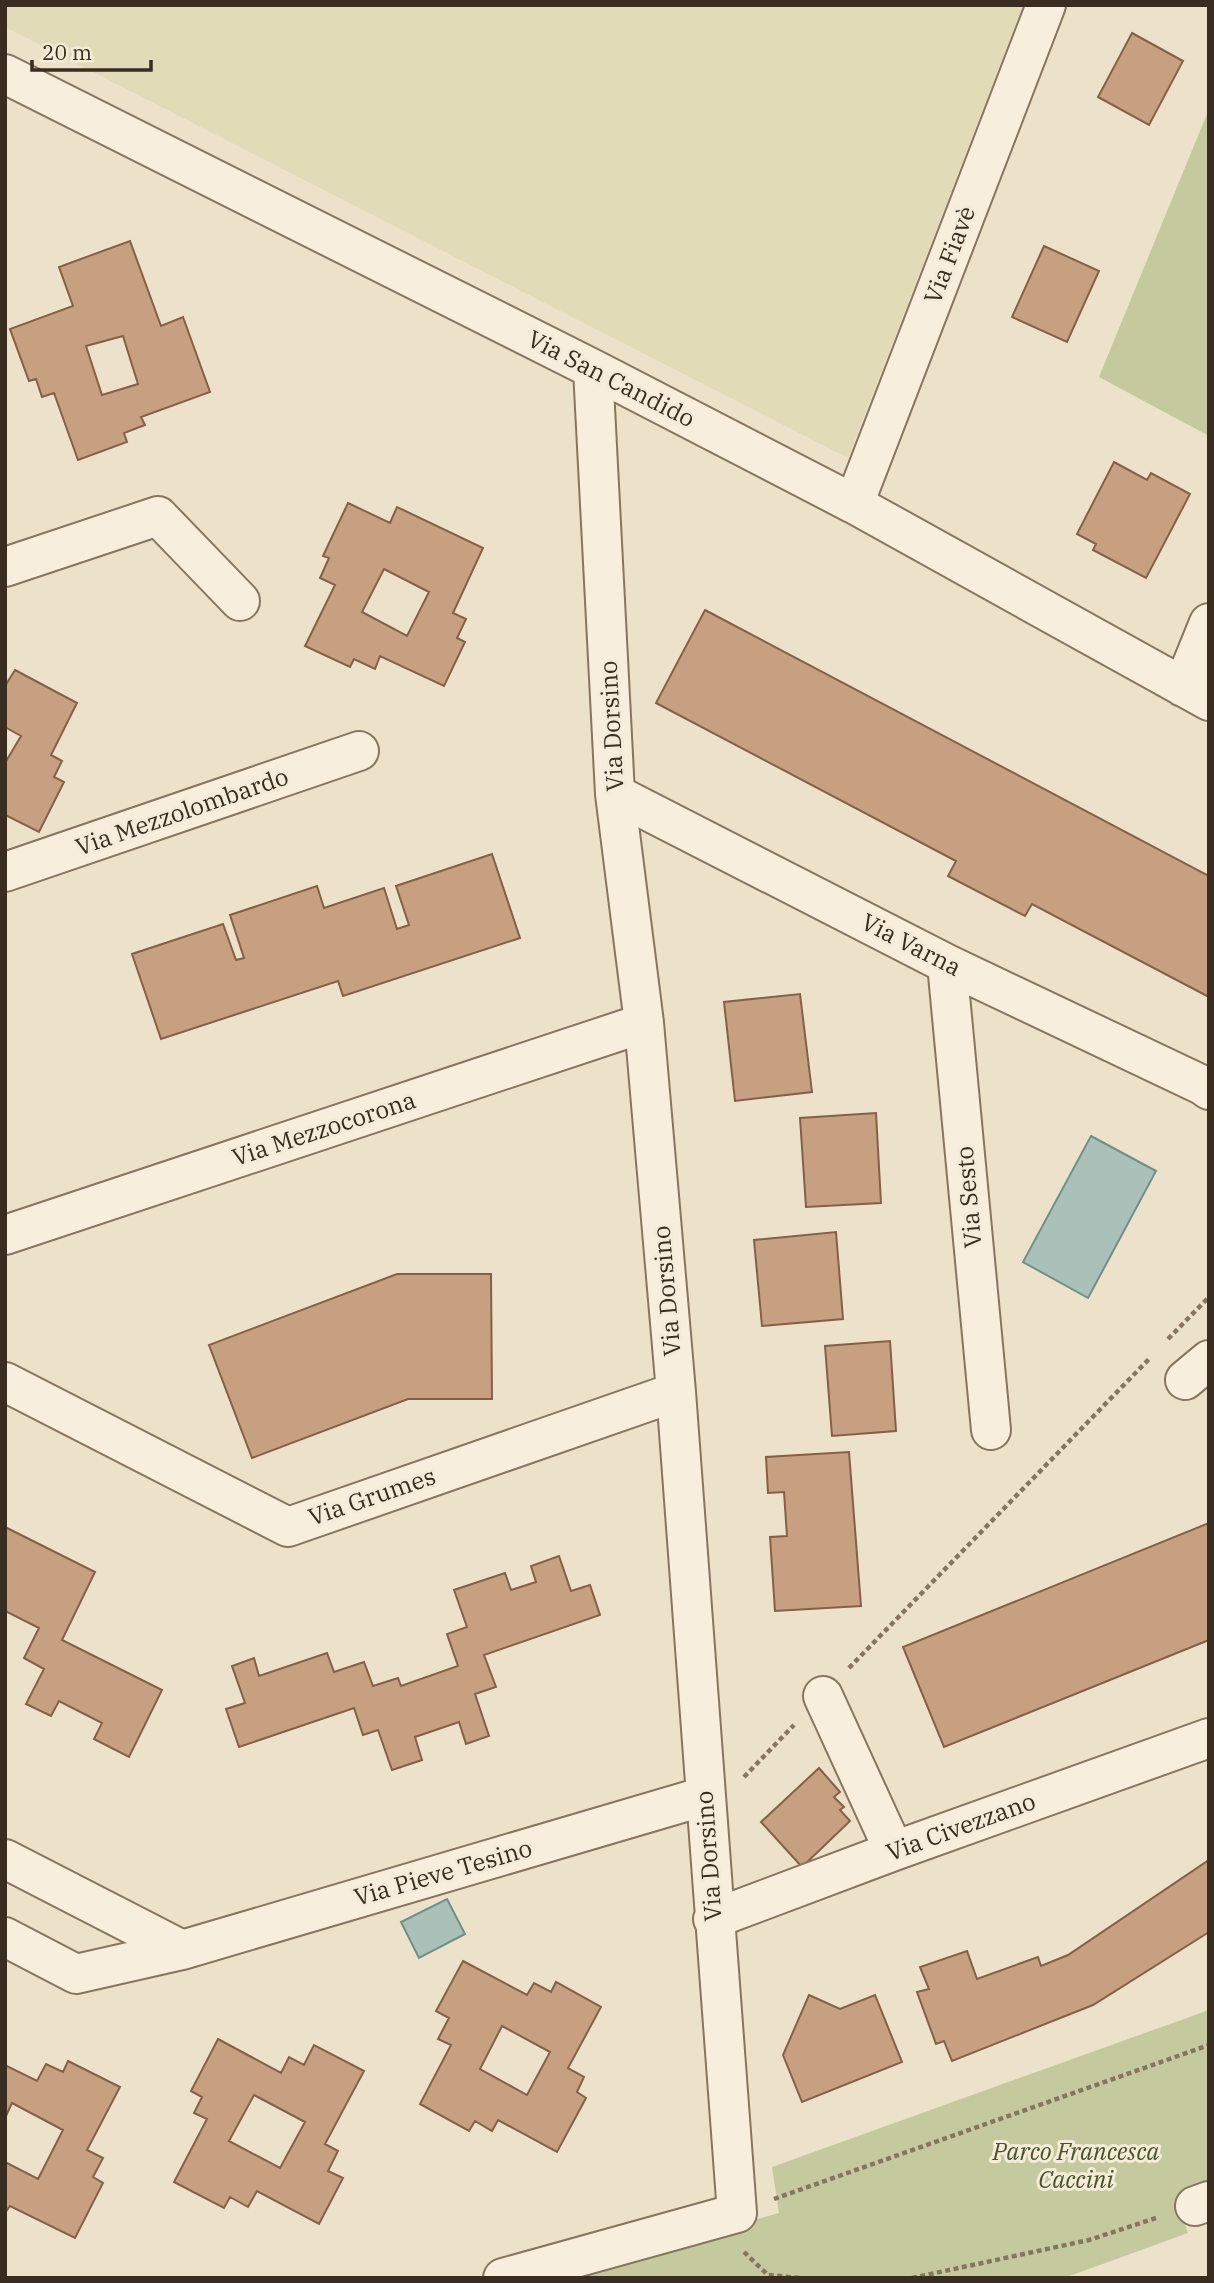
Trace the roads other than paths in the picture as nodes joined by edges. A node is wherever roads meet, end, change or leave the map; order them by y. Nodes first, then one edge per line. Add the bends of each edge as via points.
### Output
1 (1046, 5) edge
2 (5, 74) edge
3 (593, 369) junction
4 (854, 504) junction
5 (5, 567) edge
6 (240, 601) dead end
7 (1209, 623) edge
8 (1196, 694) edge
9 (359, 751) dead end
10 (615, 794) junction
11 (5, 872) edge
12 (947, 964) junction
13 (643, 1023) junction
14 (1209, 1090) edge
15 (5, 1235) edge
16 (5, 1382) edge
17 (676, 1392) junction
18 (991, 1430) dead end
19 (822, 1696) road end
20 (1209, 1738) edge
21 (705, 1796) junction
22 (894, 1851) junction
23 (5, 1859) edge
24 (713, 1919) junction
25 (5, 1937) edge
26 (182, 1950) junction
27 (503, 2278) edge

1 - 4 street, Via Fiavè
2 - 3 street, Via San Candido
3 - 4 street, Via San Candido
3 - 10 street, Via Dorsino
4 - 8 street, Via San Candido
5 - 6 street via 158,516
7 - 8 street
9 - 11 street, Via Mezzolombardo
10 - 12 street, Via Varna
10 - 13 street, Via Dorsino
12 - 14 street, Via Varna
12 - 18 street, Via Sesto
13 - 15 street, Via Mezzocorona
13 - 17 street, Via Dorsino
16 - 17 street, Via Grumes via 288,1527
17 - 21 street, Via Dorsino
19 - 22 street
20 - 22 street, Via Civezzano
21 - 24 street, Via Dorsino
21 - 26 street, Via Pieve Tesino
22 - 24 street, Via Civezzano
23 - 26 street
24 - 27 street, Via Dorsino via 737,2213
25 - 26 street, Via Pieve Tesino via 76,1974

